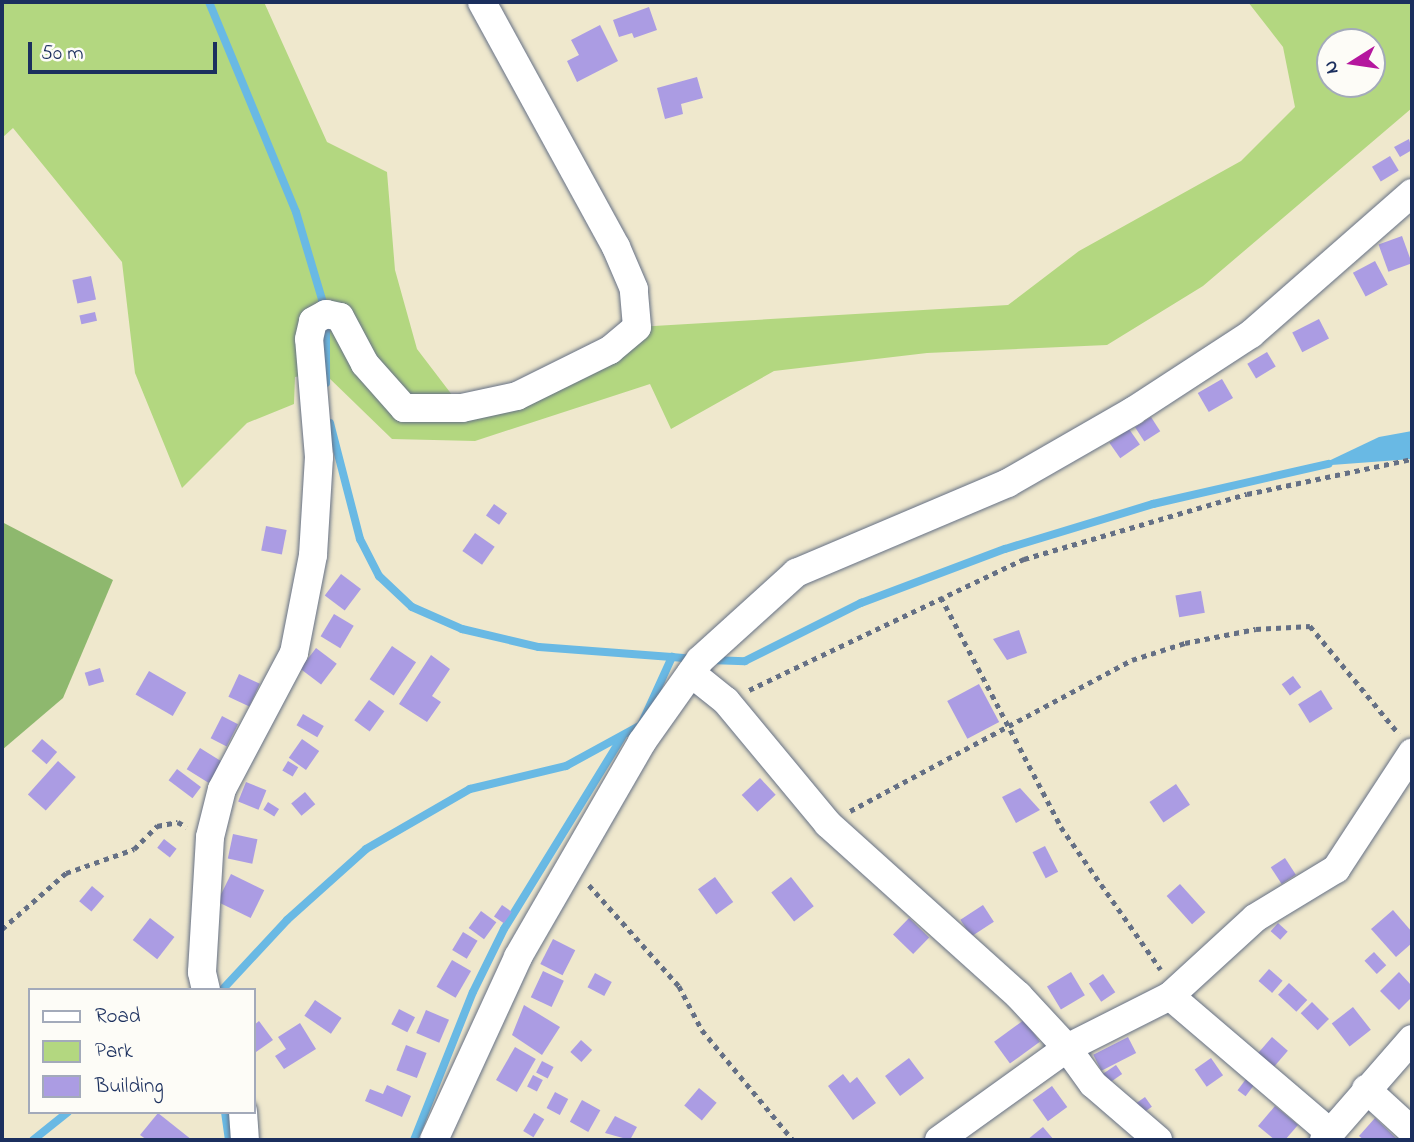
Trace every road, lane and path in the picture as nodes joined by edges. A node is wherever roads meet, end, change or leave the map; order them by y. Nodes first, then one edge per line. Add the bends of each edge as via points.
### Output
1 (482, 2) edge
2 (1412, 193) edge
3 (1412, 459) edge
4 (941, 597) junction
5 (691, 673) junction
6 (726, 701) junction
7 (1010, 723) junction
8 (1408, 747) edge
9 (828, 824) junction
10 (210, 837) junction
11 (572, 867) junction
12 (2, 929) edge
13 (206, 988) edge
14 (1173, 993) junction
15 (1412, 1039) edge
16 (1067, 1048) junction
17 (1366, 1089) junction
18 (243, 1114) edge
19 (1412, 1131) edge
20 (1326, 1136) edge
21 (246, 1140) edge
22 (434, 1140) edge
23 (793, 1140) edge
24 (939, 1140) edge
25 (1158, 1140) edge

1 - 10 street via 616,247 634,289 636,327 610,350 517,396 462,408 404,408 365,364 340,317 326,314 313,321 309,339 317,481 313,555 294,653 222,789
2 - 5 street via 1251,334 1133,411 1007,483 796,573
3 - 4 path via 1247,494 1024,559
4 - 6 path
4 - 7 path
5 - 6 street
5 - 11 street via 642,742
6 - 9 street
7 - 8 path via 1132,660 1185,643 1256,629 1310,626
7 - 9 path
7 - 14 path via 1061,827
8 - 14 street via 1336,869 1255,918
9 - 16 street via 1018,996
10 - 12 path via 178,822 157,826 134,849 66,873
10 - 13 street via 202,972
11 - 22 street via 518,957
11 - 23 path via 679,986 702,1030
14 - 16 street
14 - 20 street
15 - 17 street
16 - 24 street
16 - 25 street via 1093,1084
17 - 19 street
17 - 20 street
18 - 21 street

